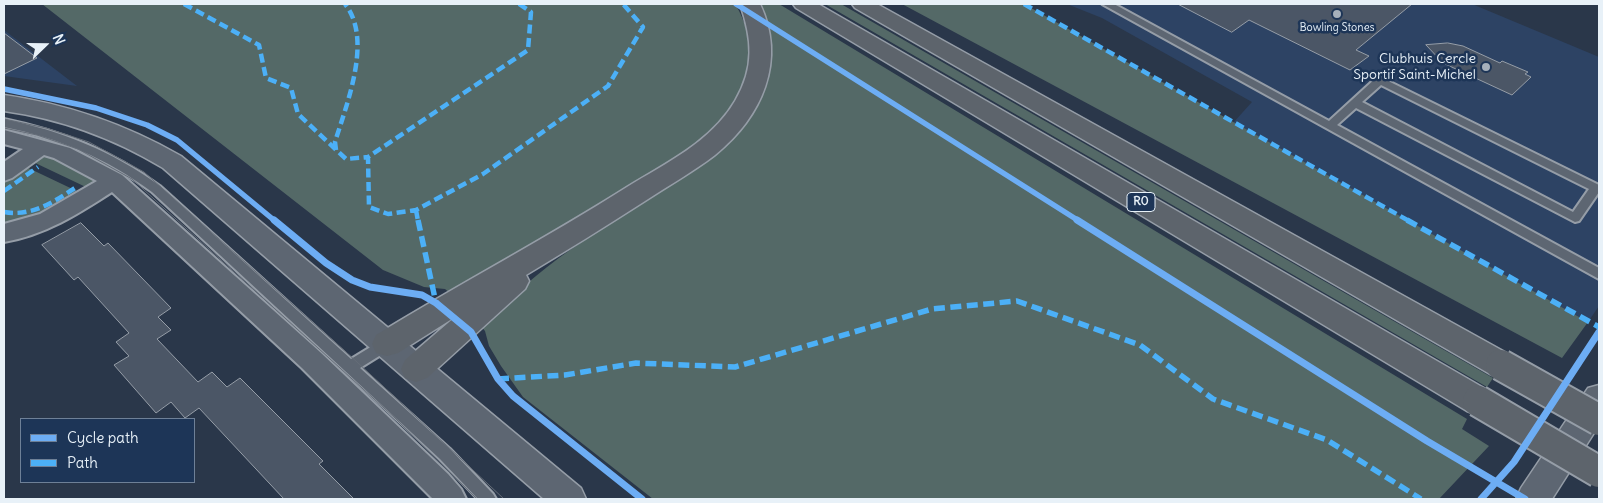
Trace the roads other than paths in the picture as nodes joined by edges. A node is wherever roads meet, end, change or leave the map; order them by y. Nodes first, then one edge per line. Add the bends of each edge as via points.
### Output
1 (750, 4) edge
2 (804, 4) edge
3 (862, 4) edge
4 (1107, 4) edge
5 (4, 103) edge
6 (1355, 103) junction
7 (4, 124) edge
8 (1330, 126) junction
9 (4, 137) edge
10 (43, 146) junction
11 (4, 173) edge
12 (114, 180) junction
13 (4, 233) edge
14 (558, 244) junction
15 (1599, 274) edge
16 (387, 344) junction
17 (350, 367) junction
18 (416, 369) junction
19 (1599, 398) edge
20 (1599, 420) edge
21 (1599, 472) edge
22 (451, 499) edge
23 (488, 499) edge
24 (569, 499) edge
25 (1533, 499) edge

1 - 14 highway via 760,25 761,63 754,89 737,117 720,137 695,157
2 - 21 highway, R0, bridge
3 - 20 highway, R0, bridge
4 - 8 lane
5 - 16 street via 95,124 140,143 172,162
6 - 6 lane via 1575,218 1596,188 1380,80
6 - 8 lane
7 - 17 lane via 74,141 133,171
8 - 15 lane
9 - 10 street
10 - 11 street
10 - 12 street
12 - 13 street via 50,220
12 - 22 street via 310,360
14 - 16 highway
14 - 18 highway
16 - 17 lane
16 - 18 street
17 - 23 lane via 445,454
18 - 24 street
19 - 25 street

